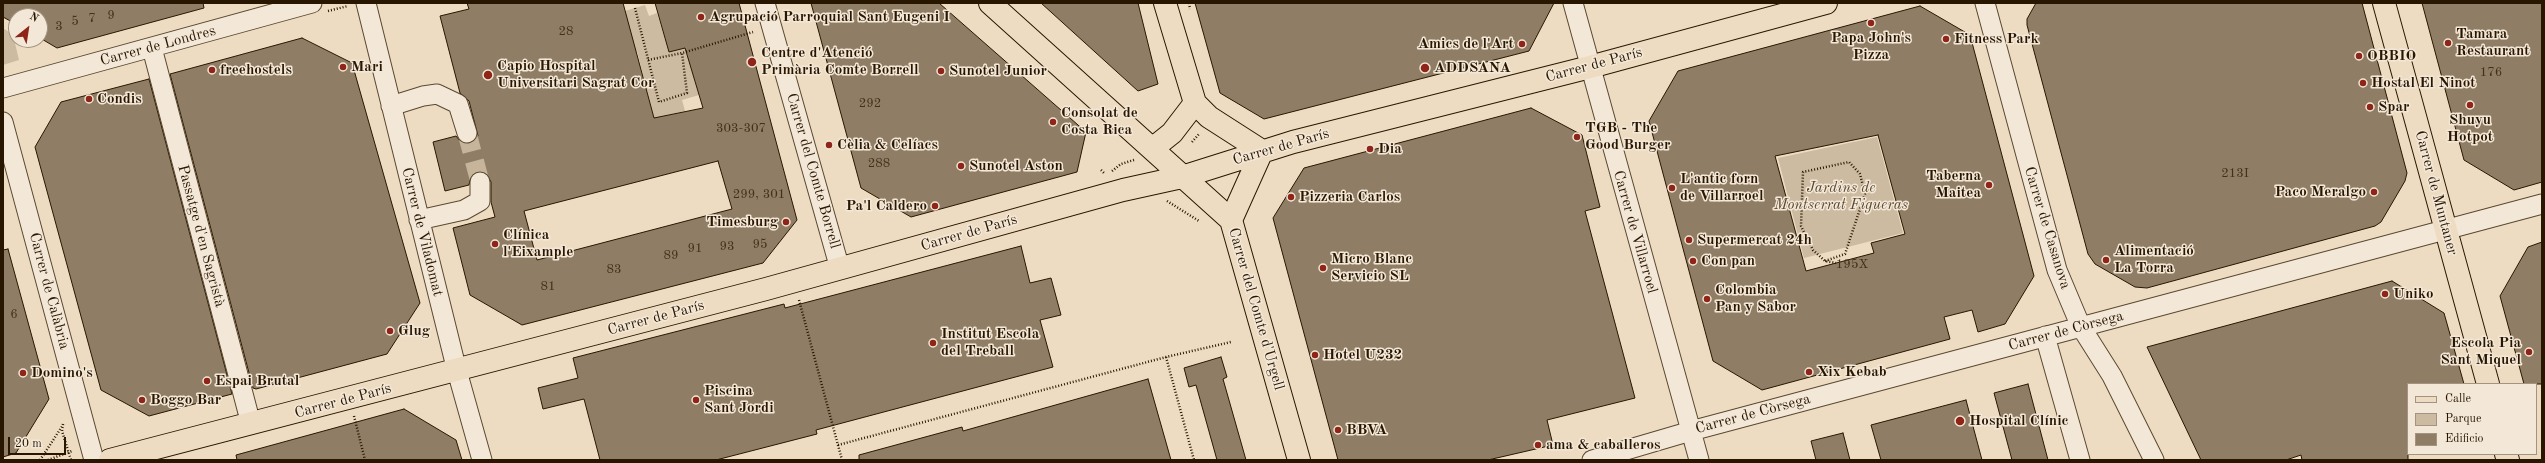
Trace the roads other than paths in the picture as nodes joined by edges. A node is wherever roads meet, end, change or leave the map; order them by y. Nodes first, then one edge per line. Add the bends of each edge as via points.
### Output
1 (765, 3) edge
2 (990, 3) edge
3 (1165, 3) edge
4 (1573, 3) edge
5 (1826, 3) edge
6 (1985, 3) edge
7 (2384, 3) edge
8 (359, 4) edge
9 (318, 8) edge
10 (152, 48) junction
11 (1590, 67) junction
12 (3, 88) edge
13 (1195, 104) junction
14 (391, 106) junction
15 (3, 122) edge
16 (467, 133) tunnel mouth
17 (1152, 149) junction
18 (1262, 151) junction
19 (1182, 177) junction
20 (480, 182) tunnel mouth
21 (2542, 204) edge
22 (419, 220) junction
23 (1231, 220) junction
24 (2447, 230) junction
25 (840, 269) junction
26 (2081, 327) junction
27 (2045, 336) junction
28 (457, 371) junction
29 (2488, 383) edge
30 (251, 424) junction
31 (1691, 430) junction
32 (94, 460) edge
33 (110, 460) edge
34 (482, 460) edge
35 (1299, 460) edge
36 (1592, 460) edge
37 (1699, 460) edge
38 (2080, 460) edge
39 (2154, 460) edge

1 - 25 street, Carrer del Comte Borrell
2 - 17 main road, Carrer del Comte d'Urgell
3 - 13 main road
4 - 11 street, Carrer de Villarroel
5 - 11 main road, Carrer de París
6 - 26 street, Carrer de Casanova via 2057,270
7 - 24 main road, Carrer de Muntaner
8 - 14 street, Carrer de Viladomat
9 - 10 street, Carrer de Londres
10 - 12 street, Carrer de Londres
10 - 30 street, Passatge d'en Sagristà
11 - 18 main road, Carrer de París
11 - 31 street, Carrer de Villarroel
13 - 17 main road via 1172,133
13 - 18 main road via 1209,117
14 - 16 street via 437,94 458,104
14 - 22 street, Carrer de Viladomat
15 - 32 street, Carrer de Calàbria
17 - 19 main road, Carrer del Comte d'Urgell
18 - 19 main road, Carrer de París
18 - 23 main road
19 - 23 main road, Carrer del Comte d'Urgell
19 - 25 main road, Carrer de París via 1123,190
20 - 22 street via 480,201 464,210
21 - 24 street, Carrer de Còrsega
22 - 28 street, Carrer de Viladomat
23 - 35 main road, Carrer del Comte d'Urgell
24 - 26 street, Carrer de Còrsega
24 - 29 main road, Carrer de Muntaner
25 - 28 main road, Carrer de París
26 - 27 street, Carrer de Còrsega
26 - 39 street, Carrer de Casanova via 2112,376
27 - 31 street, Carrer de Còrsega
27 - 38 street
28 - 30 main road, Carrer de París
28 - 34 street, Carrer de Viladomat
30 - 33 main road, Carrer de París
31 - 36 street, Carrer de Còrsega
31 - 37 street, Carrer de Villarroel

